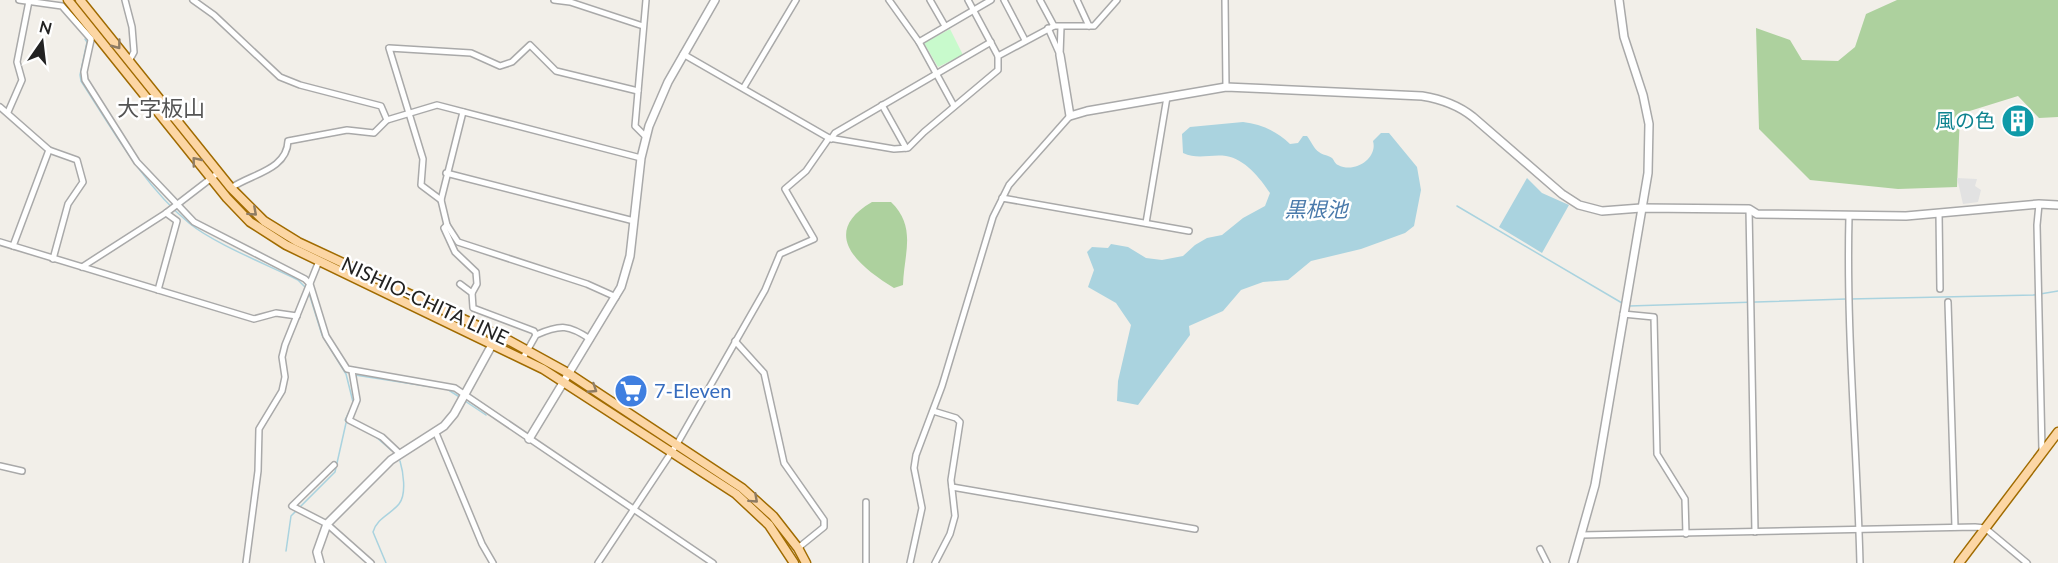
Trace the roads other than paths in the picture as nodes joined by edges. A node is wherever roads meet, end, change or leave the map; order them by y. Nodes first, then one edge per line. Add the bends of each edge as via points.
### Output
1 (19, 0) edge
2 (68, 0) edge
3 (125, 0) edge
4 (193, 0) edge
5 (554, 0) edge
6 (646, 0) edge
7 (715, 0) edge
8 (796, 0) edge
9 (889, 0) edge
10 (930, 0) edge
11 (968, 0) edge
12 (991, 0) edge
13 (1004, 0) edge
14 (1040, 0) edge
15 (1077, 0) edge
16 (1225, 0) edge
17 (1619, 0) edge
18 (30, 1) edge
19 (1115, 1) edge
20 (84, 2) edge
21 (974, 10) junction
22 (643, 26) junction
23 (945, 26) junction
24 (1089, 26) junction
25 (1051, 27) junction
26 (1061, 27) junction
27 (93, 37) junction
28 (1025, 40) junction
29 (919, 42) junction
30 (991, 42) junction
31 (683, 54) junction
32 (1060, 55) junction
33 (998, 56) junction
34 (129, 61) junction
35 (936, 73) junction
36 (744, 87) junction
37 (1226, 87) junction
38 (638, 91) junction
39 (1167, 97) junction
40 (882, 105) junction
41 (954, 106) junction
42 (0, 107) edge
43 (8, 112) junction
44 (463, 112) junction
45 (409, 113) junction
46 (1070, 116) junction
47 (387, 120) junction
48 (646, 136) junction
49 (830, 138) junction
50 (906, 148) junction
51 (49, 150) junction
52 (641, 158) junction
53 (446, 173) junction
54 (214, 176) junction
55 (231, 188) junction
56 (1002, 198) junction
57 (441, 200) junction
58 (2039, 204) junction
59 (2058, 205) edge
60 (171, 207) junction
61 (1641, 208) junction
62 (1749, 209) junction
63 (1939, 213) junction
64 (1849, 216) junction
65 (634, 221) junction
66 (1146, 223) junction
67 (447, 225) junction
68 (1189, 231) dead end
69 (0, 242) edge
70 (13, 246) junction
71 (53, 259) junction
72 (319, 261) junction
73 (82, 267) junction
74 (460, 284) dead end
75 (308, 288) junction
76 (1940, 289) dead end
77 (158, 290) junction
78 (472, 293) junction
79 (616, 297) junction
80 (1948, 302) dead end
81 (473, 308) junction
82 (1623, 311) junction
83 (297, 316) junction
84 (469, 322) junction
85 (536, 335) junction
86 (590, 339) junction
87 (735, 340) junction
88 (493, 343) junction
89 (525, 354) junction
90 (352, 371) junction
91 (568, 374) junction
92 (563, 382) junction
93 (463, 399) junction
94 (933, 411) junction
95 (2058, 432) edge
96 (436, 433) junction
97 (529, 439) junction
98 (674, 447) junction
99 (2043, 452) junction
100 (399, 453) junction
101 (334, 465) dead end
102 (0, 466) edge
103 (22, 471) dead end
104 (952, 487) junction
105 (866, 502) dead end
106 (634, 508) junction
107 (327, 524) junction
108 (1955, 527) junction
109 (1985, 528) junction
110 (1195, 529) dead end
111 (1859, 530) junction
112 (1755, 532) junction
113 (1686, 534) junction
114 (1581, 535) junction
115 (798, 548) junction
116 (1540, 549) dead end
117 (246, 563) edge
118 (320, 563) edge
119 (371, 563) edge
120 (493, 563) edge
121 (598, 563) edge
122 (713, 563) edge
123 (794, 563) edge
124 (806, 563) edge
125 (866, 563) edge
126 (910, 563) edge
127 (935, 563) edge
128 (1547, 563) edge
129 (1573, 563) edge
130 (1860, 563) edge
131 (1959, 563) edge
132 (2028, 563) edge

1 - 18 street
2 - 27 main road, NISHIO-CHITA LINE
3 - 34 street via 134,52
4 - 47 street via 280,76 381,106
5 - 22 street
6 - 22 street
7 - 31 street
8 - 36 street
9 - 29 street
10 - 23 street
11 - 21 street
12 - 21 street
13 - 28 street
14 - 25 street
15 - 24 street
16 - 37 street
17 - 61 street via 1624,37 1649,124 1648,173
18 - 27 street via 62,6
18 - 43 street via 17,62 22,80
19 - 24 street via 1100,22
20 -> 34 main road, NISHIO-CHITA LINE
21 - 23 street
21 - 30 street
22 - 38 street
23 - 29 street
24 - 26 street
25 - 26 street
25 - 28 street
25 - 32 street
26 - 32 street
54 -> 27 main road, NISHIO-CHITA LINE
27 - 60 street via 84,72 86,80 137,162
28 - 33 street
29 - 35 street
30 - 33 street
30 - 35 street
31 - 36 street
31 - 48 street via 656,106
32 - 46 street
33 - 41 street via 998,70
34 - 54 main road, NISHIO-CHITA LINE
35 - 40 street
35 - 41 street
36 - 49 street
37 - 39 street
37 - 61 street via 1422,96 1443,101 1460,107 1541,178 1579,205 1602,211
38 - 45 street via 556,71 530,45 512,62 500,66 471,53 389,48
38 - 48 street via 635,126
39 - 46 street
39 - 66 street
40 - 49 street
40 - 50 street
41 - 50 street
42 - 43 street
43 - 51 street
44 - 45 street via 437,105
44 - 52 street
44 - 53 street
45 - 47 street
45 - 57 street via 423,159 421,185
46 - 56 street
47 - 55 street via 374,133 347,130 288,141 280,161
48 - 52 street
49 - 50 street
49 - 87 street via 806,171 785,189 814,239 780,254 765,290
51 - 70 street
51 - 71 street via 77,159 83,182 64,214
52 - 65 street
53 - 57 street
53 - 65 street
54 - 55 main road, NISHIO-CHITA LINE
54 - 60 street
54 - 72 main road, NISHIO-CHITA LINE via 250,222
55 -> 84 main road, NISHIO-CHITA LINE via 255,214 286,237
56 - 66 street
56 - 94 street
57 - 67 street
58 - 59 street
58 - 63 street
58 - 99 street
60 - 73 street
60 - 75 street via 304,279
60 - 77 street via 177,221
61 - 62 street
61 - 82 street
62 - 64 street via 1757,214
62 - 112 street
63 - 64 street
63 - 76 street
64 - 111 street via 1847,294
65 - 79 street via 630,256
66 - 68 street
67 - 78 street via 444,228 451,247 476,272 477,284
67 - 79 street via 460,243
69 - 70 street
70 - 71 street
71 - 73 street
72 - 75 street
72 - 88 main road, NISHIO-CHITA LINE
73 - 77 street
74 - 78 street
75 - 83 street
75 - 90 street via 326,336 345,367
77 - 83 street via 254,319 276,313
78 - 81 street
79 - 86 street
80 - 108 street
81 - 84 street
81 - 85 street
82 - 113 street via 1654,317 1657,454 1685,499
82 - 114 street via 1595,485
83 - 117 street via 282,357 282,391 259,429 258,471
84 - 89 main road, NISHIO-CHITA LINE
85 - 86 street via 564,326
85 - 89 street
86 - 91 street
87 - 98 street
87 - 115 street via 765,373 784,463 824,520 824,526
88 - 89 main road, NISHIO-CHITA LINE
88 - 93 street
89 - 91 main road, NISHIO-CHITA LINE
89 - 92 main road, NISHIO-CHITA LINE
90 - 93 street via 450,386
90 - 100 street via 357,400 349,420 382,437
91 - 92 street
91 -> 98 main road, NISHIO-CHITA LINE
92 - 97 street
92 - 98 main road, NISHIO-CHITA LINE
93 - 96 street
93 - 97 street
94 - 104 street via 960,422
94 - 126 street via 914,468 922,508
95 - 99 main road
96 - 100 street
96 - 120 street
97 - 106 street
98 - 106 street
98 -> 115 main road, NISHIO-CHITA LINE via 742,488 773,516
98 - 123 main road, NISHIO-CHITA LINE via 736,494 769,525
99 - 109 main road
100 - 107 street
101 - 107 street via 292,506
102 - 103 street
104 - 110 street
104 - 127 street via 955,516
105 - 125 street
106 - 121 street
106 - 122 street
107 - 118 street via 317,552
107 - 119 street
108 - 109 street
108 - 111 street
109 - 131 main road
109 - 132 street
111 - 112 street
111 - 130 street
112 - 113 street
113 - 114 street
114 - 129 street
115 - 124 main road, NISHIO-CHITA LINE
116 - 128 street

